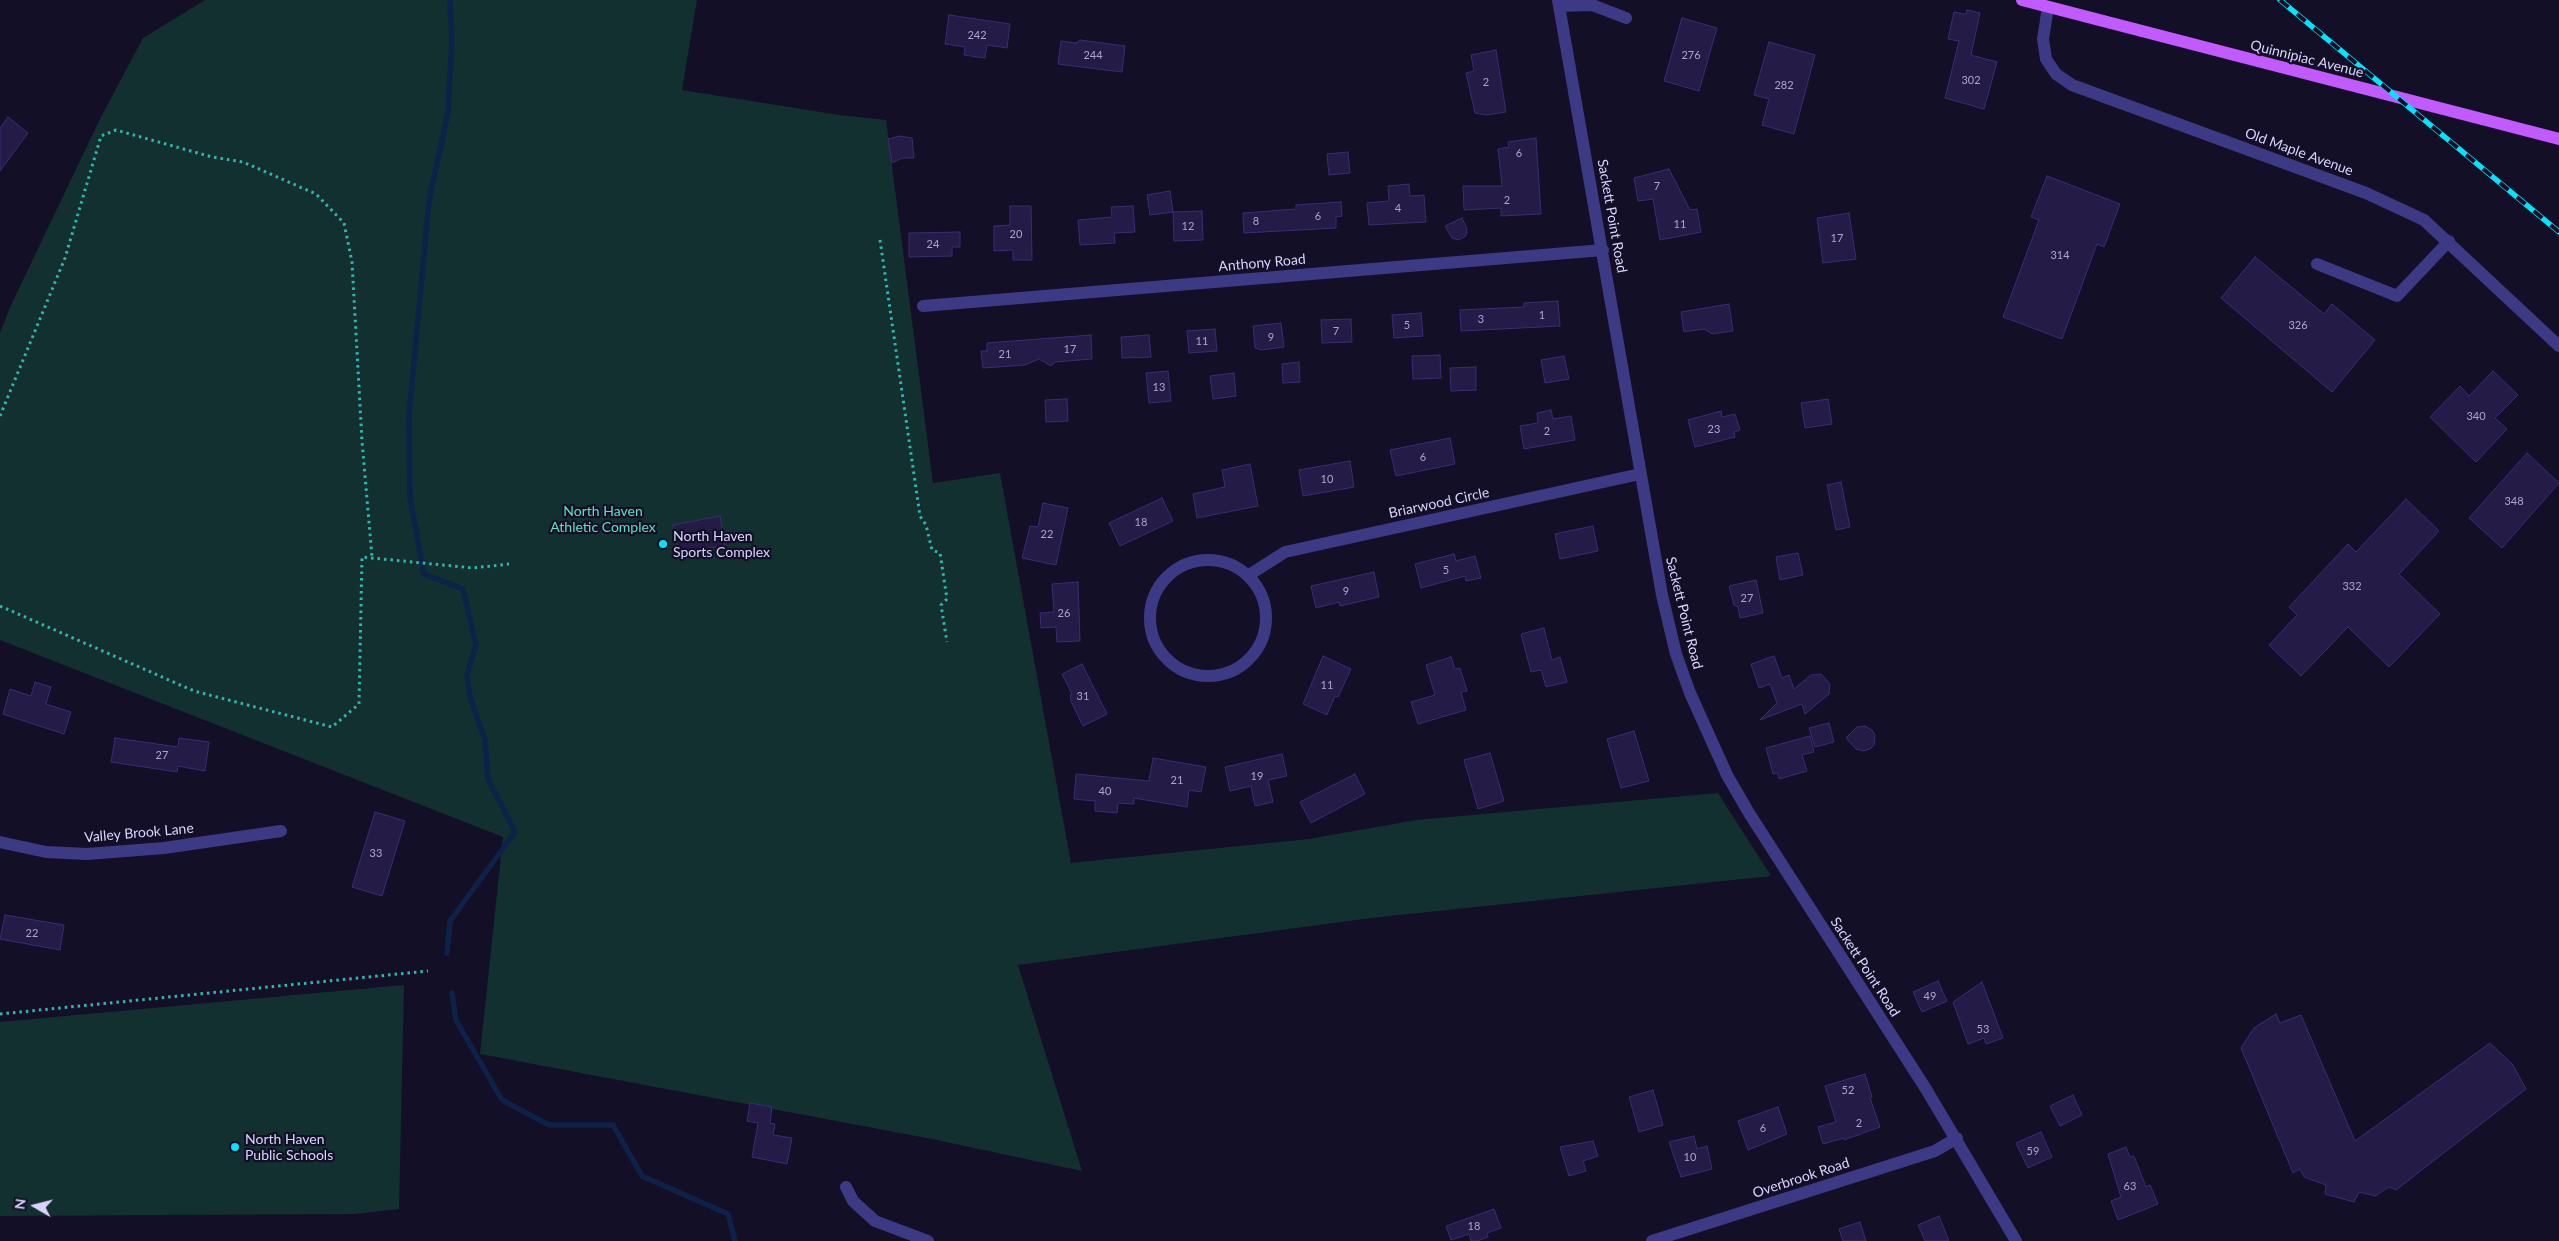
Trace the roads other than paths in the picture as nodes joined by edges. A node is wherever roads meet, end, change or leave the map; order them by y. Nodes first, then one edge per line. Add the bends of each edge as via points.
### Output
1 (2022, 0) edge
2 (1558, 3) edge
3 (1591, 3) edge
4 (2048, 7) junction
5 (1626, 18) dead end
6 (2559, 138) edge
7 (2449, 241) junction
8 (1603, 250) junction
9 (2318, 264) dead end
10 (923, 306) dead end
11 (2559, 346) edge
12 (1640, 474) junction
13 (1249, 575) junction
14 (281, 831) dead end
15 (0, 842) edge
16 (1957, 1138) junction
17 (846, 1187) dead end
18 (928, 1241) edge
19 (1652, 1241) edge
20 (2016, 1241) edge

1 - 4 main road, Quinnipiac Avenue
2 - 3 street
2 - 8 street, Sackett Point Road
3 - 5 street
4 - 6 main road, Quinnipiac Avenue
4 - 7 street, Old Maple Avenue via 2043,40 2046,58 2056,74 2072,85 2374,196 2424,220
7 - 9 street via 2397,296
7 - 11 street, Old Maple Avenue
8 - 10 street, Anthony Road
8 - 12 street, Sackett Point Road
12 - 13 street, Briarwood Circle via 1285,552
12 - 16 street, Sackett Point Road via 1676,654 1711,743 1781,865
13 - 13 street via 1232,564 1213,559 1195,560 1164,580 1154,596 1150,614 1159,650 1171,664 1189,673 1209,677 1228,673 1246,663 1259,647 1266,628 1266,608 1260,589
14 - 15 street, Valley Brook Lane via 164,848 87,854 46,852
16 - 19 street, Overbrook Road via 1935,1151
16 - 20 street, Sackett Point Road
17 - 18 street via 853,1201 875,1221

